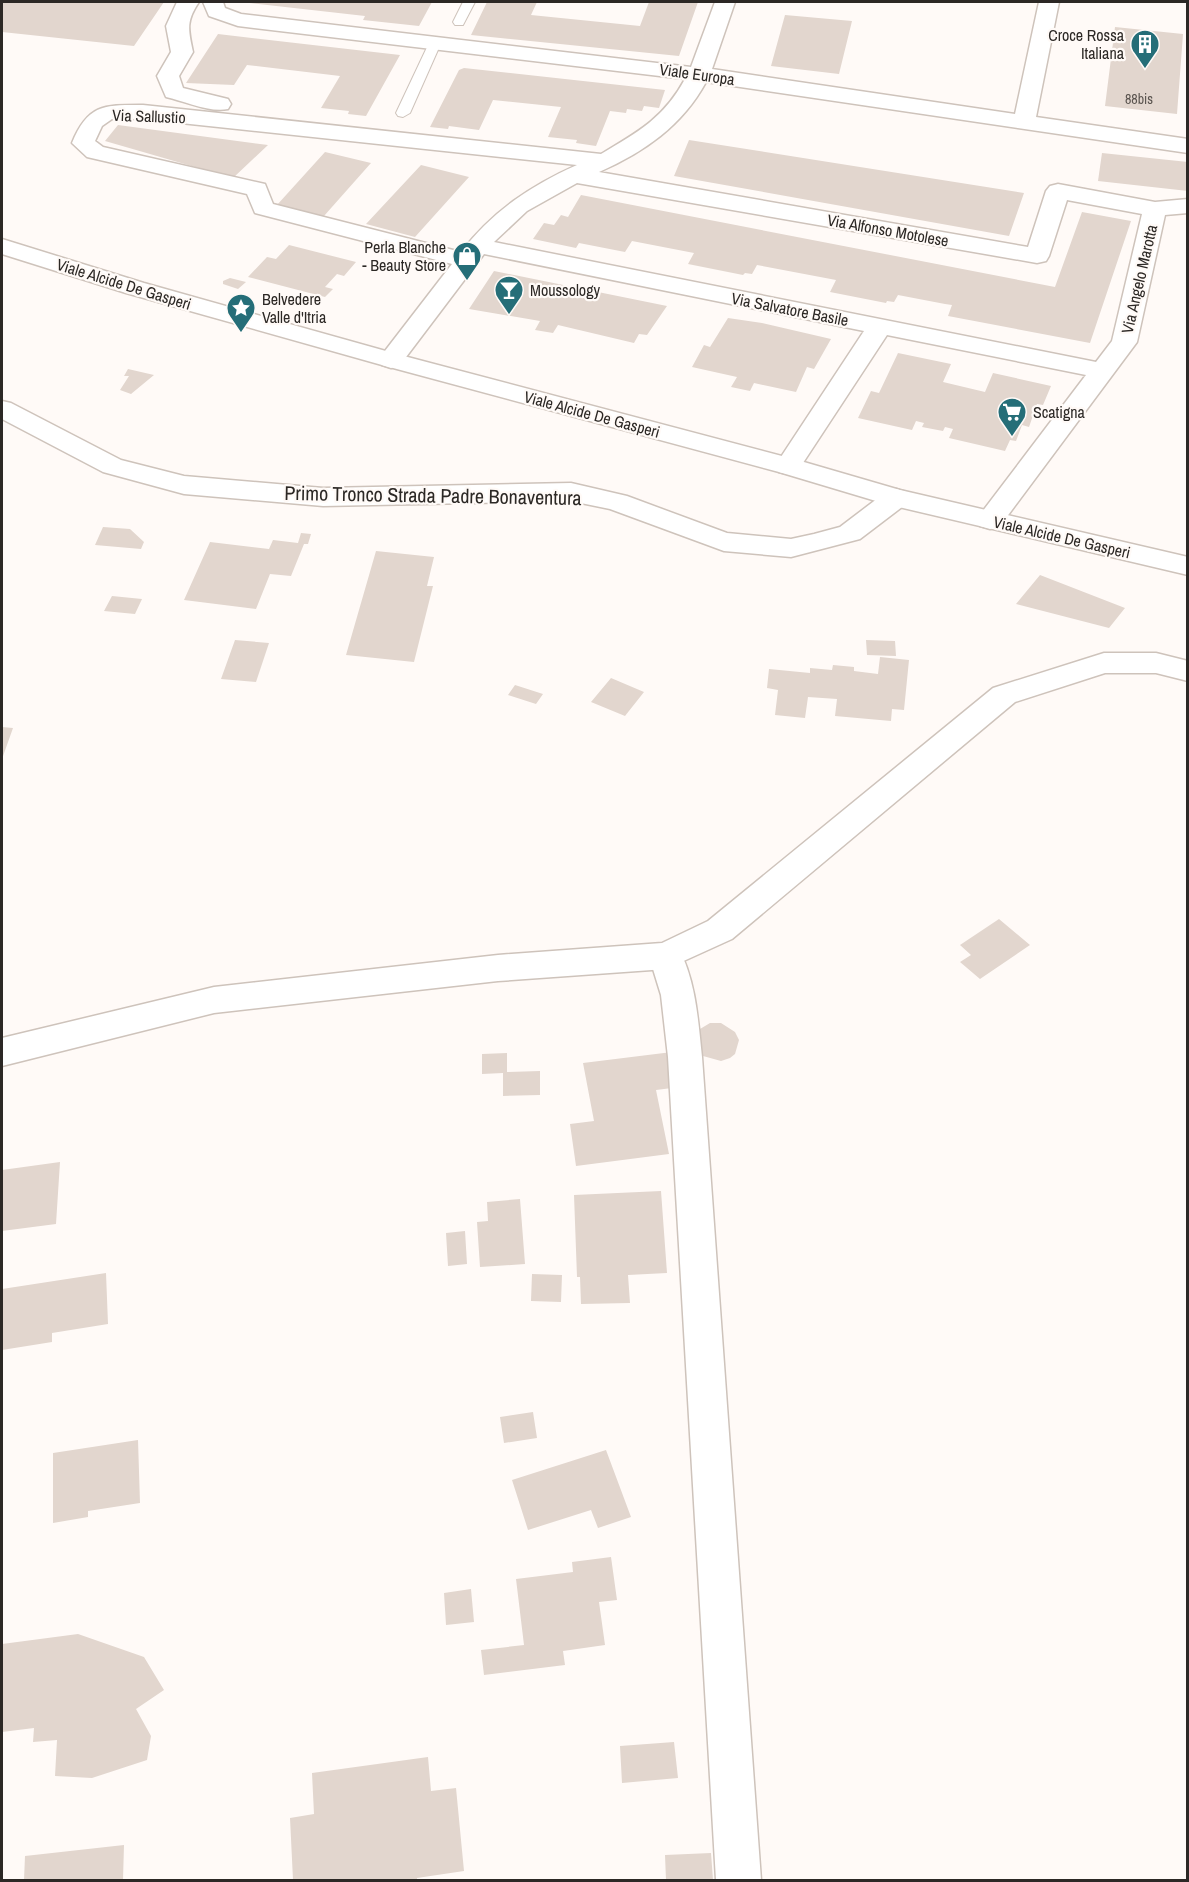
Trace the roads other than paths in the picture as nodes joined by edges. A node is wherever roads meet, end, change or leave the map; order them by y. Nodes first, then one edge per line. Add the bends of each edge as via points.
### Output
1 (189, 2) edge
2 (213, 2) edge
3 (469, 2) edge
4 (725, 2) edge
5 (1049, 2) edge
6 (459, 22) dead end
7 (435, 43) junction
8 (699, 74) junction
9 (403, 113) dead end
10 (1024, 123) junction
11 (361, 135) junction
12 (1188, 146) edge
13 (605, 161) junction
14 (574, 175) junction
15 (1188, 206) edge
16 (1155, 208) junction
17 (2, 246) edge
18 (472, 254) junction
19 (880, 326) junction
20 (391, 360) junction
21 (1103, 371) junction
22 (2, 409) edge
23 (788, 466) junction
24 (896, 498) junction
25 (990, 520) junction
26 (1188, 566) edge
27 (1188, 671) edge
28 (666, 956) junction
29 (2, 1052) edge
30 (739, 1881) edge

1 - 11 street via 177,26 182,52 168,76 174,92 346,124
2 - 7 street, Viale Europa via 216,12 238,20
3 - 6 lane
4 - 8 street
5 - 10 street
7 - 8 street, Viale Europa
7 - 9 lane
8 - 10 street, Viale Europa
8 - 13 street via 686,98 658,129
10 - 12 street, Viale Europa
11 - 13 street, Via Sallustio
11 - 18 street, Via Sallustio via 143,112 108,112 91,122 83,143 94,152 257,189 263,208
13 - 14 street
14 - 16 street, Via Alfonso Motolese via 1037,256 1058,191
14 - 18 street via 519,206
15 - 16 street
16 - 21 street, Via Angelo Marotta via 1124,342
17 - 20 street, Viale Alcide De Gasperi
18 - 19 street, Via Salvatore Basile
18 - 20 street
19 - 21 street, Via Salvatore Basile
19 - 23 street
20 - 23 street, Viale Alcide De Gasperi
21 - 25 street, Via Angelo Marotta
22 - 24 street, Primo Tronco Strada Padre Bonaventura via 112,466 184,485 323,497 571,492 617,502 724,542 791,548 817,543 850,533
23 - 24 street, Viale Alcide De Gasperi
24 - 25 street, Viale Alcide De Gasperi
25 - 26 street, Viale Alcide De Gasperi
27 - 28 street via 1156,663 1104,663 1004,695 720,930
28 - 29 street via 498,968 214,1000
28 - 30 street via 678,995 685,1057

